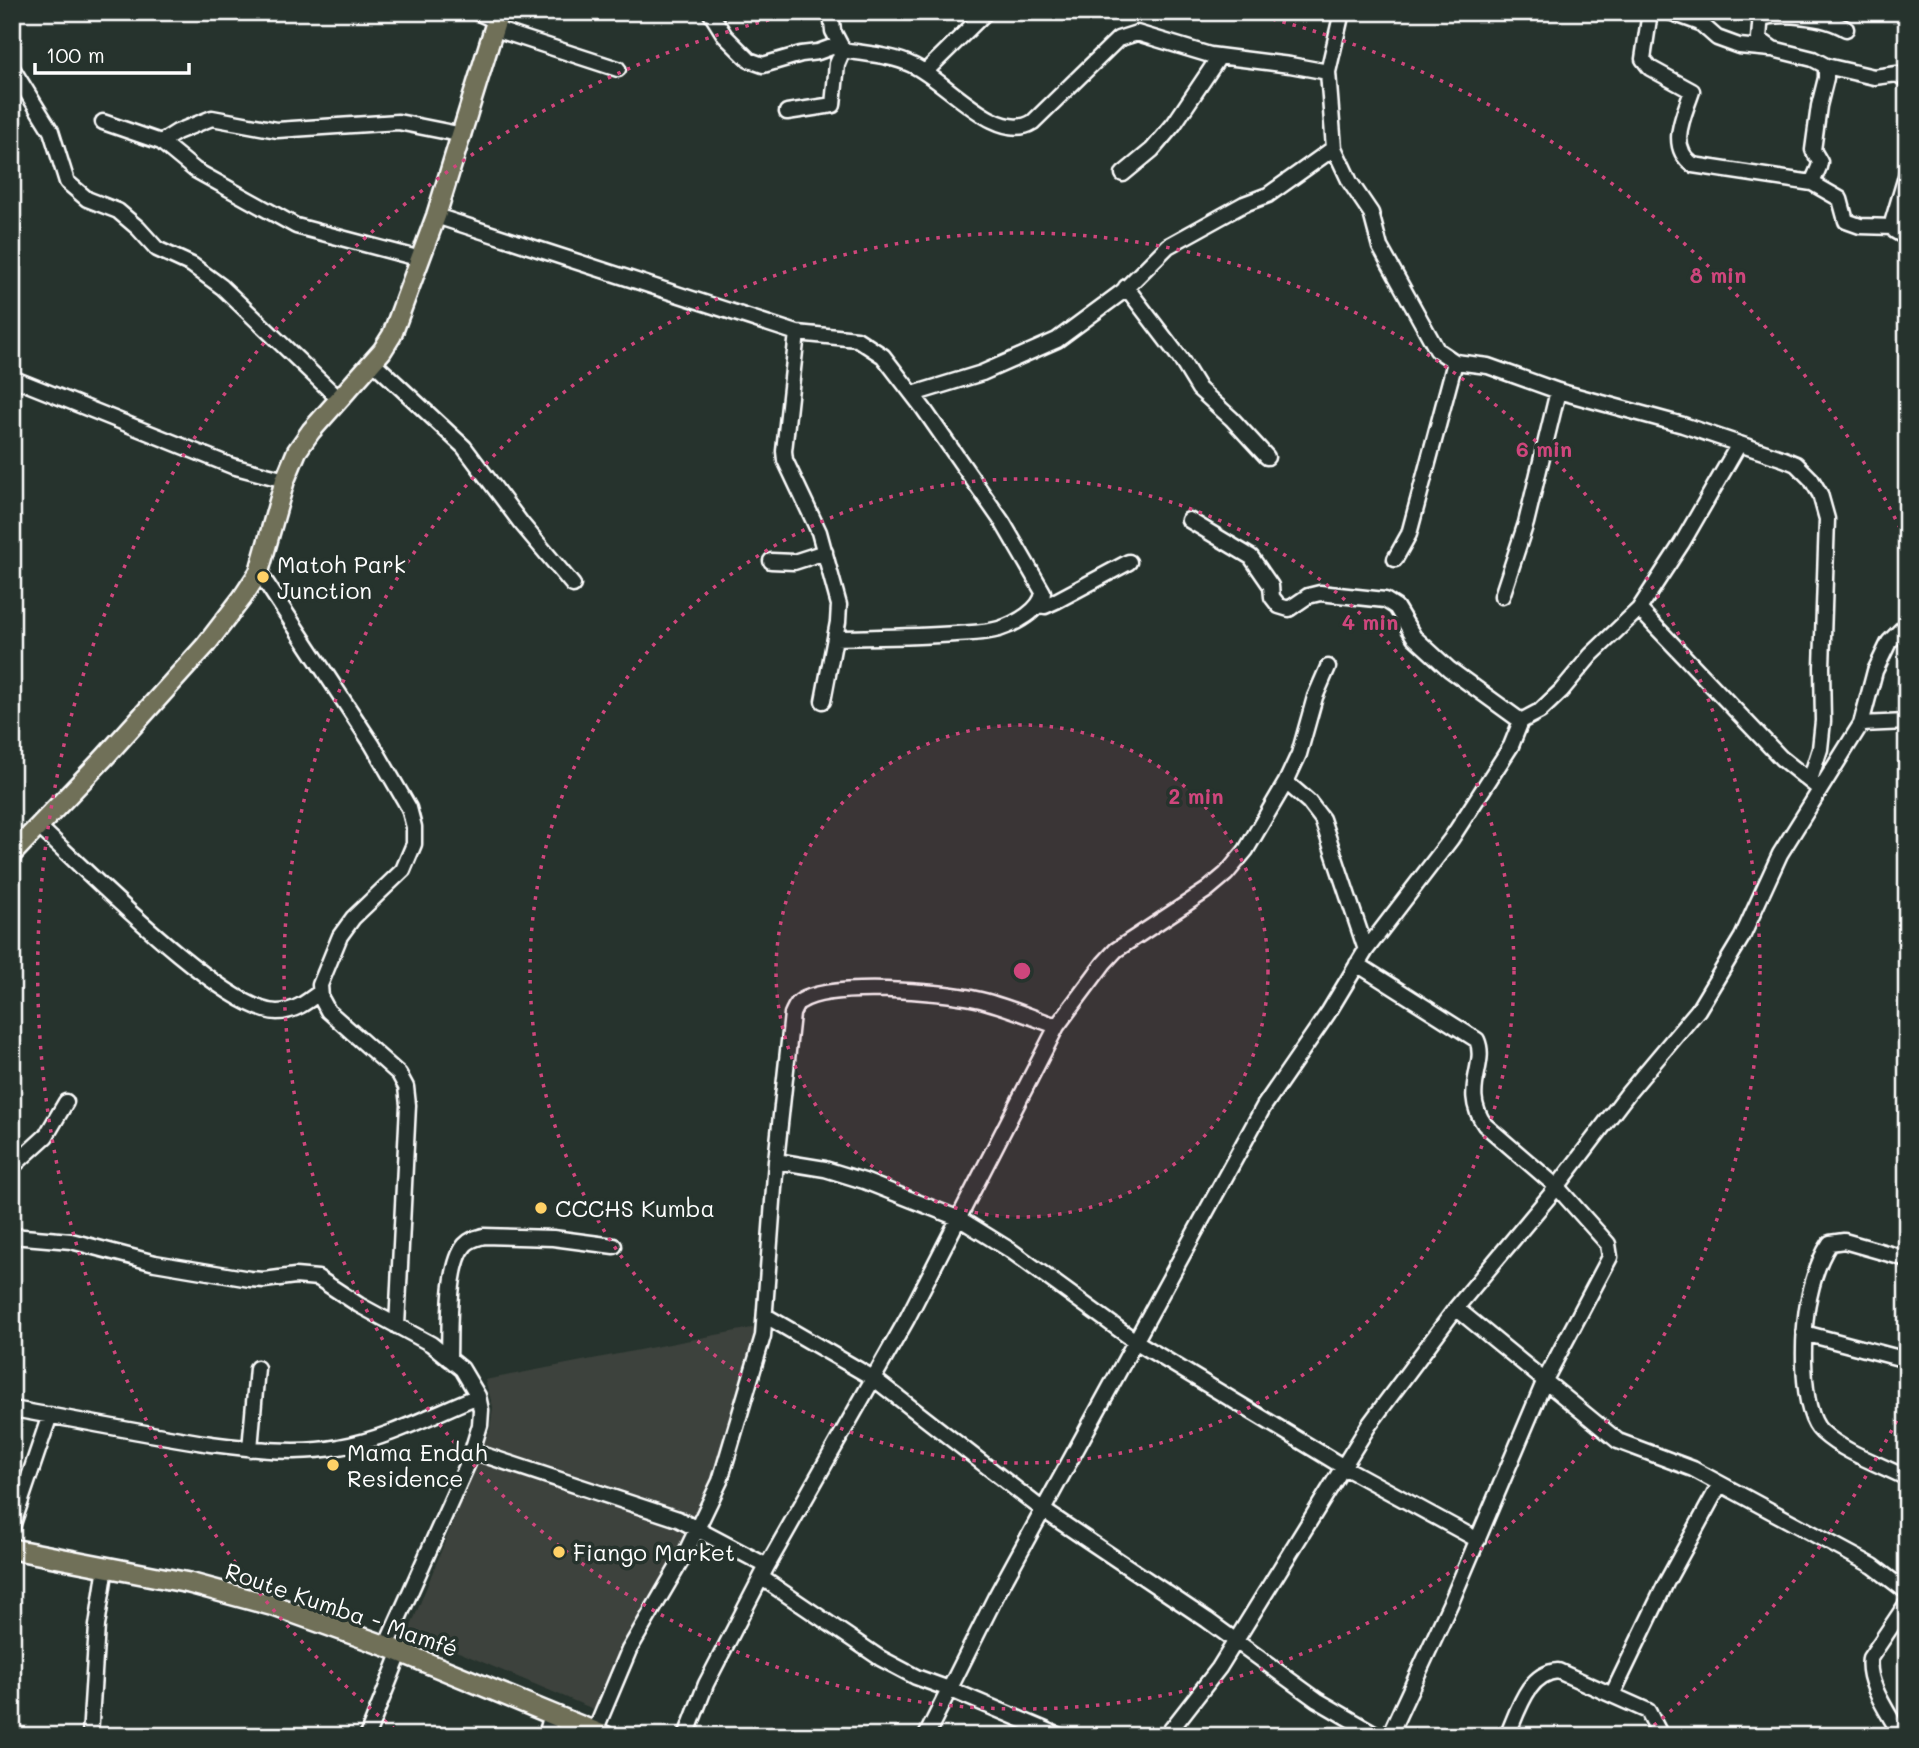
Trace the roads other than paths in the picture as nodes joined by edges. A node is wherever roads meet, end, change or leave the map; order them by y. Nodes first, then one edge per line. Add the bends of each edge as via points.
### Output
1 (476, 12) edge
2 (710, 12) edge
3 (831, 12) edge
4 (986, 12) edge
5 (1342, 12) edge
6 (1650, 12) edge
7 (1670, 12) edge
8 (1760, 16) edge
9 (497, 21) edge
10 (1846, 29) dead end
11 (842, 47) junction
12 (1773, 49) junction
13 (1219, 57) junction
14 (1826, 66) junction
15 (12, 68) edge
16 (618, 69) dead end
17 (926, 71) junction
18 (1328, 72) junction
19 (1907, 80) edge
20 (787, 112) dead end
21 (103, 122) dead end
22 (463, 135) junction
23 (161, 142) junction
24 (1334, 148) junction
25 (1907, 173) edge
26 (1123, 174) dead end
27 (1812, 183) junction
28 (436, 216) junction
29 (1893, 227) junction
30 (1907, 238) edge
31 (421, 259) junction
32 (1126, 288) junction
33 (797, 333) junction
34 (373, 362) junction
35 (1455, 362) junction
36 (12, 378) edge
37 (1558, 391) junction
38 (913, 394) junction
39 (340, 400) junction
40 (1739, 444) junction
41 (1267, 457) dead end
42 (285, 480) junction
43 (1189, 520) dead end
44 (825, 552) junction
45 (1395, 559) dead end
46 (771, 561) dead end
47 (1129, 562) dead end
48 (259, 572) junction
49 (573, 585) dead end
50 (1502, 596) dead end
51 (1039, 605) junction
52 (1639, 609) junction
53 (1907, 624) edge
54 (836, 638) junction
55 (1328, 667) dead end
56 (823, 701) dead end
57 (1521, 721) junction
58 (1907, 722) edge
59 (1860, 724) junction
60 (1286, 782) junction
61 (1815, 784) junction
62 (38, 826) junction
63 (12, 854) edge
64 (1366, 950) junction
65 (1357, 964) junction
66 (320, 992) junction
67 (1057, 1027) junction
68 (66, 1102) dead end
69 (776, 1161) junction
70 (12, 1167) edge
71 (1557, 1187) junction
72 (960, 1219) junction
73 (12, 1236) edge
74 (614, 1246) dead end
75 (1907, 1259) edge
76 (1456, 1308) junction
77 (766, 1316) junction
78 (397, 1326) junction
79 (1804, 1334) junction
80 (1135, 1341) junction
81 (449, 1359) junction
82 (1907, 1360) edge
83 (257, 1368) dead end
84 (873, 1378) junction
85 (1545, 1380) junction
86 (478, 1396) junction
87 (12, 1409) edge
88 (50, 1415) junction
89 (250, 1449) junction
90 (472, 1451) junction
91 (1342, 1466) junction
92 (1907, 1478) edge
93 (1720, 1484) junction
94 (1043, 1510) junction
95 (12, 1527) edge
96 (698, 1530) junction
97 (1478, 1540) junction
98 (12, 1549) edge
99 (107, 1566) junction
100 (764, 1572) junction
101 (1906, 1592) edge
102 (1236, 1641) junction
103 (394, 1649) junction
104 (949, 1689) junction
105 (1612, 1695) junction
106 (552, 1713) junction
107 (600, 1733) edge
108 (90, 1736) edge
109 (367, 1736) edge
110 (546, 1736) edge
111 (686, 1736) edge
112 (926, 1736) edge
113 (1060, 1736) edge
114 (1166, 1736) edge
115 (1379, 1736) edge
116 (1389, 1736) edge
117 (1507, 1736) edge
118 (1661, 1736) edge
119 (1901, 1736) edge

1 - 9 street
2 - 11 street via 725,36 749,60 763,65
3 - 11 street via 833,31
4 - 17 street
5 - 18 street
6 - 27 street via 1643,60 1692,91 1677,137 1684,158 1693,165
7 - 12 street via 1739,46
8 - 10 street via 1803,18
8 - 12 street via 1759,39
9 - 16 street
9 - 22 main road
11 - 17 street
11 - 20 street via 832,105
12 - 14 street
13 - 17 street via 1128,34 1033,122 1015,128 992,121
13 - 18 street
13 - 26 street via 1174,124
14 - 19 street via 1874,77 1898,74
14 - 27 street via 1813,150 1819,167
15 - 39 street via 51,131 67,182 86,199 118,211 157,249 192,265 222,287
18 - 24 street
21 - 23 street
22 - 23 street via 398,122 277,130 212,118
22 - 28 main road
23 - 31 street via 195,170 296,226
24 - 32 street via 1268,195 1168,246
24 - 35 street via 1371,213 1380,247 1414,311 1437,350
25 - 29 street
27 - 29 street via 1840,199 1846,221 1853,225
28 - 31 main road
28 - 33 street
29 - 30 street
31 - 34 main road via 392,335
32 - 38 street via 1046,346 964,380
32 - 41 street via 1199,389
33 - 38 street via 857,339 883,356
33 - 44 street via 785,460
34 - 39 main road
34 - 49 street via 464,447
35 - 37 street via 1488,366
35 - 45 street via 1409,534
36 - 42 street via 232,466
37 - 40 street
37 - 50 street via 1526,523
38 - 51 street via 1009,534 1043,592
39 - 42 main road via 311,431
40 - 52 street
40 - 61 street via 1796,464 1815,487 1827,519 1823,721
42 - 48 main road
43 - 57 street via 1251,557 1279,607 1289,609 1320,593 1385,600 1396,607 1414,638
44 - 46 street via 794,562
44 - 54 street via 839,605
47 - 51 street via 1056,601
48 - 62 main road via 205,646
48 - 66 street via 372,744 409,808 414,827 414,844 403,870 340,936
51 - 54 street via 1010,624 986,632
52 - 57 street via 1540,711
52 - 61 street via 1781,758
53 - 59 street via 1889,642 1875,671
54 - 56 street
55 - 60 street
57 - 64 street via 1511,746 1451,839
58 - 59 street
59 - 61 street
60 - 64 street via 1322,819
60 - 67 street via 1246,850 1226,874 1116,950
61 - 71 street via 1742,937 1698,1010
62 - 63 main road
62 - 66 street via 181,958 249,1006 286,1012
64 - 65 street
65 - 71 street via 1477,1040 1476,1113
65 - 80 street via 1264,1106
66 - 78 street via 328,1011 399,1074 406,1087
67 - 69 street via 1000,1005 942,994 857,990 800,1001 792,1014
67 - 72 street
68 - 70 street via 46,1136
69 - 72 street via 864,1181
69 - 77 street
71 - 76 street
71 - 85 street via 1608,1244 1610,1257
72 - 80 street
72 - 84 street
73 - 78 street via 71,1241 155,1263 250,1279 308,1276
74 - 81 street via 484,1236 465,1243 452,1290
75 - 79 street via 1844,1241 1830,1244 1821,1256 1808,1298
76 - 85 street
76 - 91 street
77 - 84 street
77 - 96 street via 720,1481
78 - 81 street
79 - 82 street
79 - 92 street via 1812,1419 1846,1448
80 - 91 street
80 - 94 street
81 - 86 street via 462,1369
83 - 89 street
84 - 94 street
84 - 100 street
85 - 93 street via 1618,1441
85 - 97 street
86 - 89 street via 338,1448
86 - 90 street via 480,1425
87 - 88 street
88 - 89 street
88 - 95 street
90 - 96 street via 667,1515
90 - 103 street
91 - 97 street
91 - 102 street
93 - 101 street via 1872,1566
93 - 105 street
94 - 102 street
94 - 104 street
96 - 100 street
96 - 107 street via 629,1650
97 - 116 street
98 - 99 highway, Route Kumba - Mamfé
99 - 103 highway, Route Kumba - Mamfé via 274,1606
99 - 108 street via 97,1626
100 - 104 street via 880,1658
100 - 111 street via 706,1684
101 - 119 street via 1869,1667
102 - 114 street
102 - 115 street via 1317,1700
103 - 106 highway, Route Kumba - Mamfé
103 - 109 street
104 - 112 street
104 - 113 street
105 - 117 street via 1558,1671 1548,1672 1528,1691
105 - 118 street via 1648,1711
106 - 107 highway, Route Kumba - Mamfé
106 - 110 street

